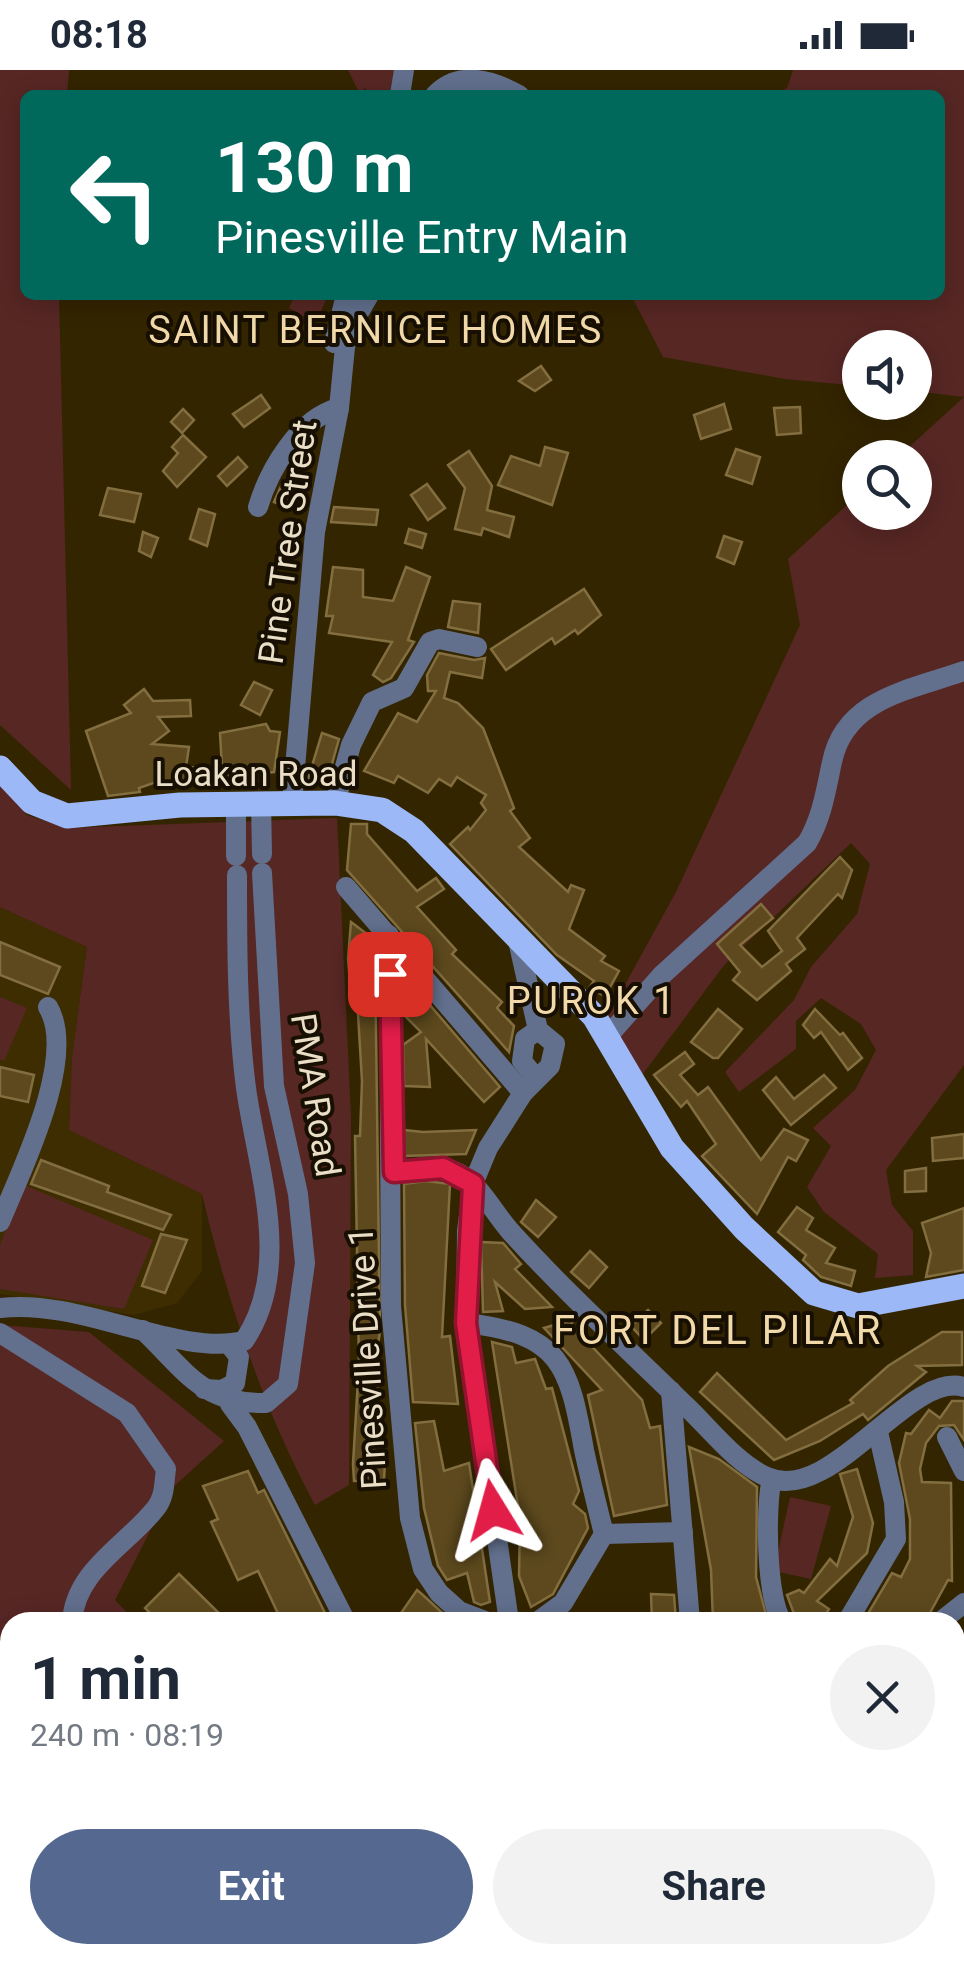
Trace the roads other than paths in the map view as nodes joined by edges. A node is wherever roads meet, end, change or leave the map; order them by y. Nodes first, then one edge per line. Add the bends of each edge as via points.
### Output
1 (444, 90) edge
2 (510, 90) edge
3 (345, 300) edge
4 (366, 300) edge
5 (344, 377) junction
6 (339, 408) junction
7 (258, 507) dead end
8 (477, 647) dead end
9 (964, 671) edge
10 (0, 768) edge
11 (248, 803) junction
12 (292, 803) junction
13 (335, 803) junction
14 (346, 886) dead end
15 (390, 935) junction
16 (517, 936) junction
17 (264, 939) junction
18 (237, 941) junction
19 (48, 1007) dead end
20 (608, 1036) junction
21 (529, 1085) junction
22 (394, 1172) junction
23 (473, 1184) junction
24 (0, 1222) edge
25 (964, 1286) edge
26 (0, 1308) edge
27 (466, 1323) junction
28 (141, 1329) junction
29 (0, 1333) edge
30 (228, 1344) junction
31 (964, 1386) edge
32 (204, 1389) junction
33 (671, 1392) junction
34 (230, 1404) junction
35 (878, 1432) junction
36 (947, 1437) dead end
37 (964, 1472) edge
38 (772, 1479) junction
39 (683, 1532) junction
40 (604, 1534) junction
41 (73, 1612) edge
42 (341, 1612) edge
43 (462, 1612) edge
44 (508, 1612) edge
45 (551, 1612) edge
46 (689, 1612) edge
47 (776, 1612) edge
48 (853, 1612) edge

1 - 2 street via 464,78
3 - 5 street via 333,354
4 - 5 street, Pine Tree Street via 350,328
5 - 6 street, Pine Tree Street
6 - 7 street via 305,426
6 - 12 street, Pine Tree Street via 315,532
8 - 13 street via 434,640 404,688 372,702
9 - 20 street via 872,703 848,722 807,844 662,975
10 - 11 main road, Loakan Road via 32,802 68,816
11 - 12 main road, Loakan Road
11 - 17 street, PMA Road via 262,864
11 - 18 street, PMA Road via 236,865
12 - 13 main road, Loakan Road
13 - 16 main road, Loakan Road via 391,814
14 - 15 street
15 - 21 street
15 - 22 street, Pinesville Drive 1
16 - 20 main road, Loakan Road
16 - 21 street via 538,1030 525,1039
17 - 18 street
17 - 34 street, PMA Road via 274,1086 305,1262 288,1384 266,1403
18 - 30 street, PMA Road via 246,1088 268,1206 267,1281 258,1320 244,1340
19 - 24 street via 58,1023 42,1118
20 - 25 main road, Loakan Road via 672,1148 814,1294 858,1306
21 - 23 street
22 - 23 street via 443,1168
22 - 43 street, Pinesville Drive 1 via 390,1306 410,1518 423,1569
23 - 27 street
23 - 33 street via 509,1230
26 - 28 street via 77,1310
27 - 40 street via 515,1331 564,1367
27 - 44 street
28 - 30 street
28 - 32 street
29 - 41 street via 127,1412 166,1469 158,1507 112,1548
30 - 32 street via 239,1357 234,1382 222,1390
31 - 35 street via 926,1391
32 - 34 street
33 - 38 street
33 - 39 street
34 - 42 street
35 - 38 street via 822,1468
35 - 48 street via 896,1539
36 - 37 street
38 - 47 street
39 - 40 street
39 - 46 street
40 - 45 street via 563,1603

